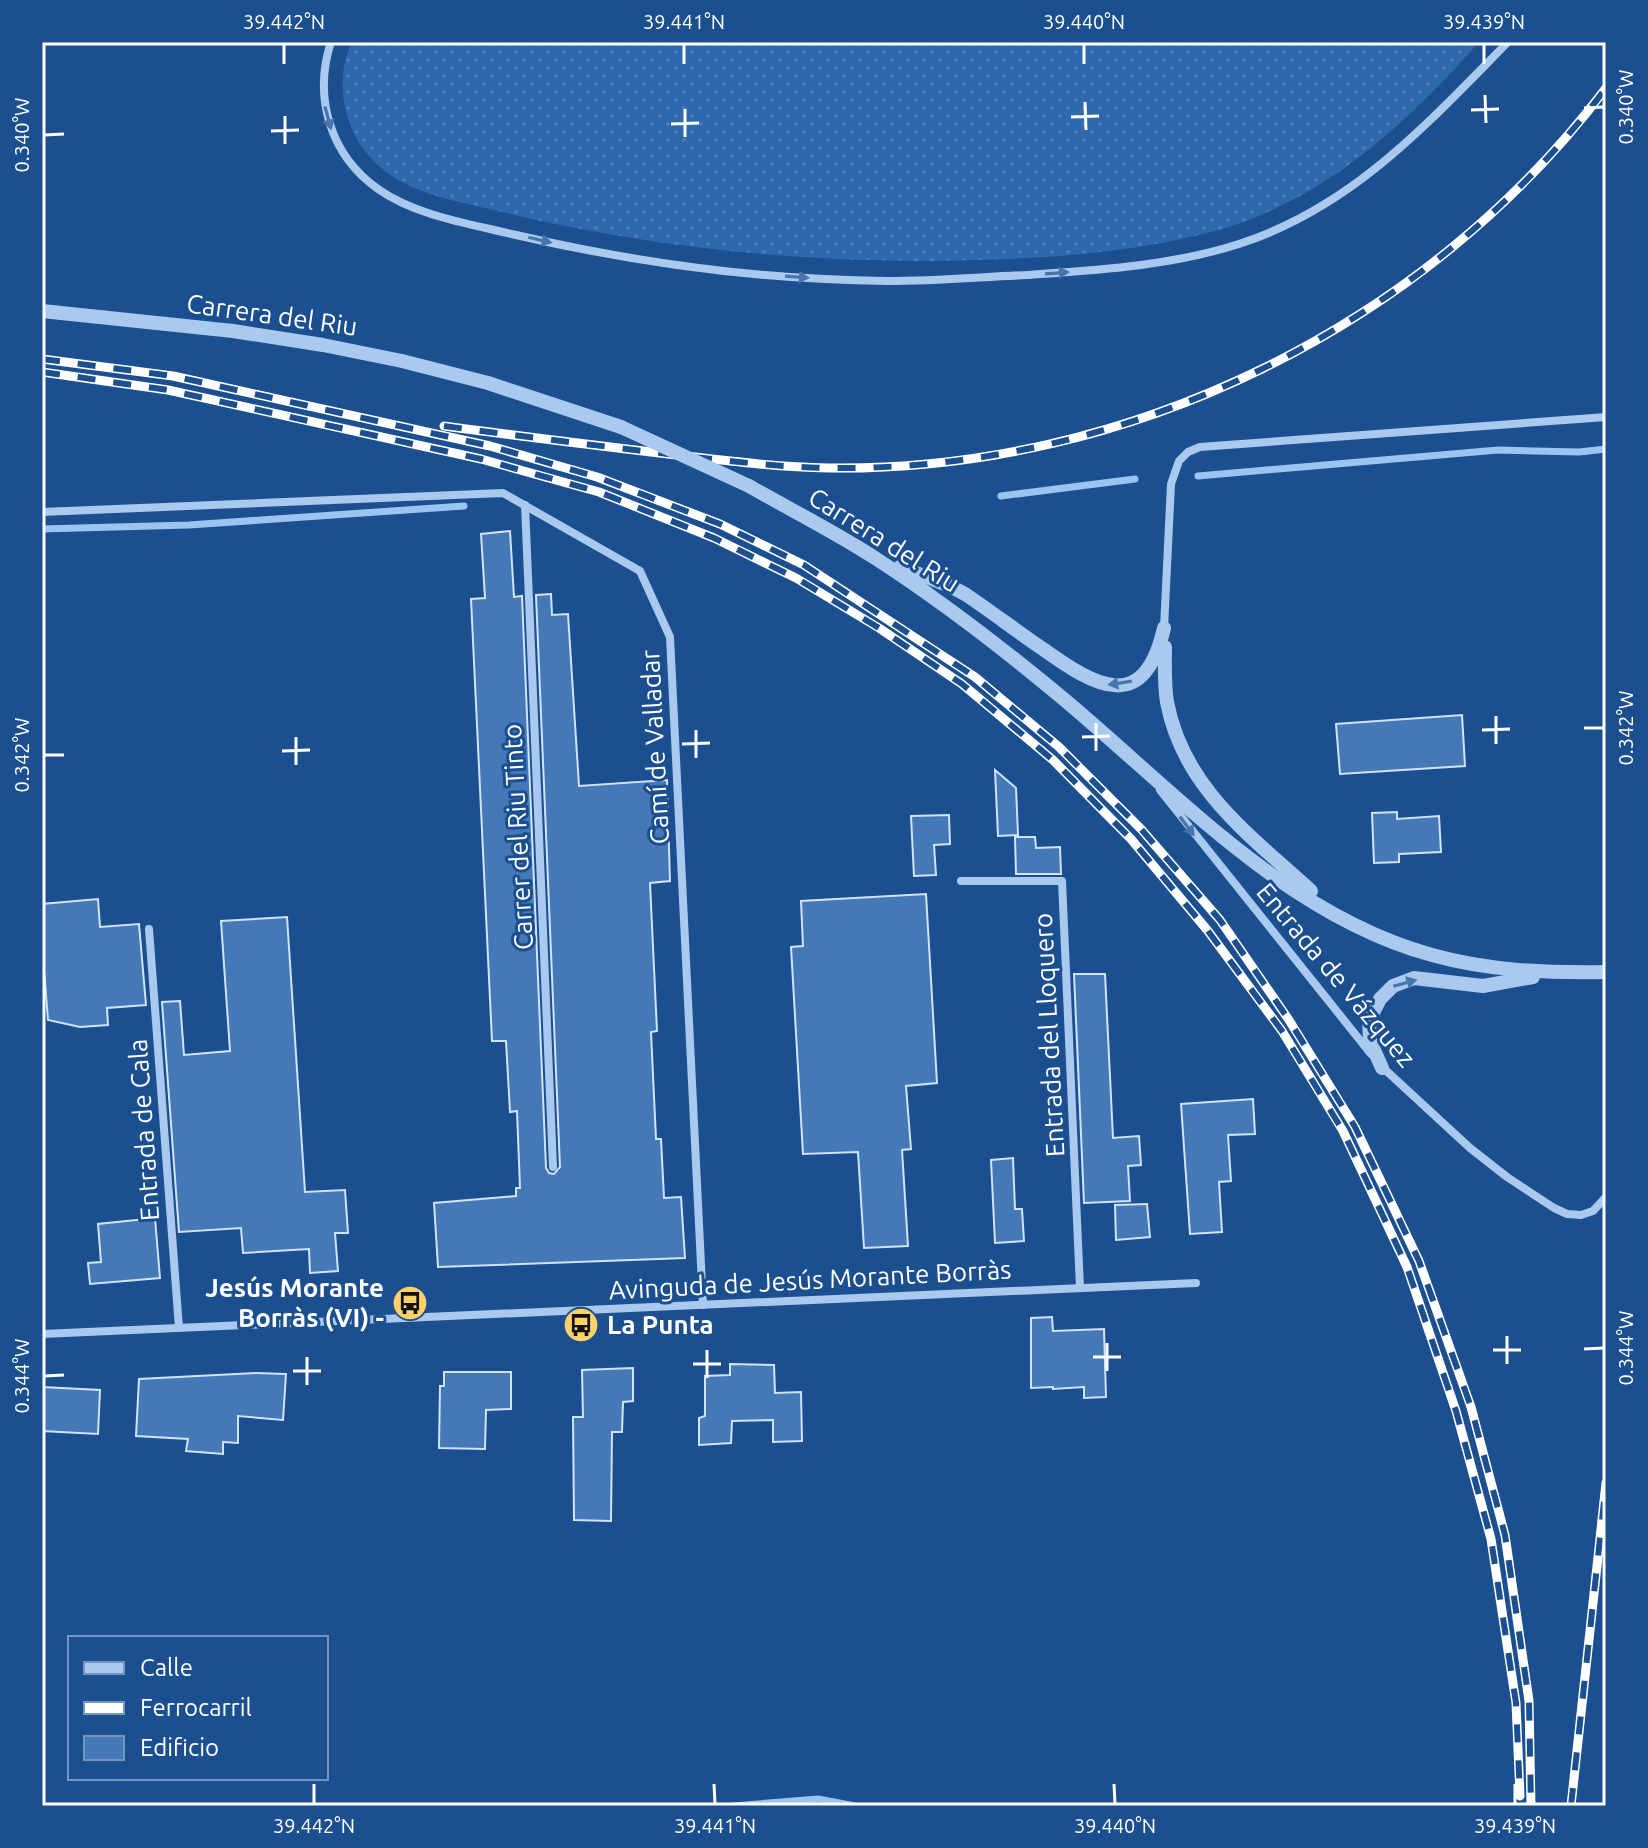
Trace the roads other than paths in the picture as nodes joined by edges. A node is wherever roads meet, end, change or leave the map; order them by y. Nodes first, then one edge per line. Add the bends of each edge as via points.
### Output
1 (331, 42) edge
2 (1508, 42) edge
3 (45, 310) edge
4 (1606, 417) edge
5 (525, 505) junction
6 (42, 512) edge
7 (872, 556) junction
8 (1164, 628) junction
9 (1140, 764) junction
10 (961, 881) dead end
11 (1341, 919) junction
12 (149, 929) dead end
13 (1606, 972) edge
14 (1550, 973) junction
15 (1382, 1068) junction
16 (553, 1167) dead end
17 (1606, 1197) edge
18 (1196, 1283) dead end
19 (1080, 1288) junction
20 (703, 1305) junction
21 (179, 1328) junction
22 (42, 1334) edge

1 -> 2 street via 323,94 339,149 354,169 399,202 546,242 674,265 888,281 1153,264 1239,244 1323,207 1364,179 1404,147
3 - 7 street, Carrera del Riu, bridge via 233,331 376,356 488,383 621,427 749,486
4 - 8 street via 1188,452 1171,484
5 - 6 street, Camí de Valladar via 503,493 462,493
5 - 16 street, Carrer del Riu Tinto
5 - 20 street, Camí de Valladar via 640,571 670,637
8 -> 7 street via 1158,654 1145,674 1127,684 1103,685 1079,675 964,594
7 - 9 street, Carrera del Riu via 985,636
8 - 11 street via 1167,699 1176,737 1195,777 1234,821
9 - 11 street, Carrera del Riu via 1234,846
9 -> 15 street, Entrada de Vázquez
10 - 19 street, Entrada del Lloquero via 1062,881
11 - 14 street, Carrera del Riu via 1432,955
12 - 21 street, Entrada de Cala
13 - 14 street, Carrera del Riu
15 -> 14 street via 1370,1041 1369,1020 1393,986 1414,978 1483,986
15 - 17 street, Entrada de Vázquez via 1470,1148 1554,1208 1581,1215
18 - 19 street, Avinguda de Jesús Morante Borràs
19 - 20 street, Avinguda de Jesús Morante Borràs
20 - 21 street, Avinguda de Jesús Morante Borràs
21 - 22 street, Avinguda de Jesús Morante Borràs

